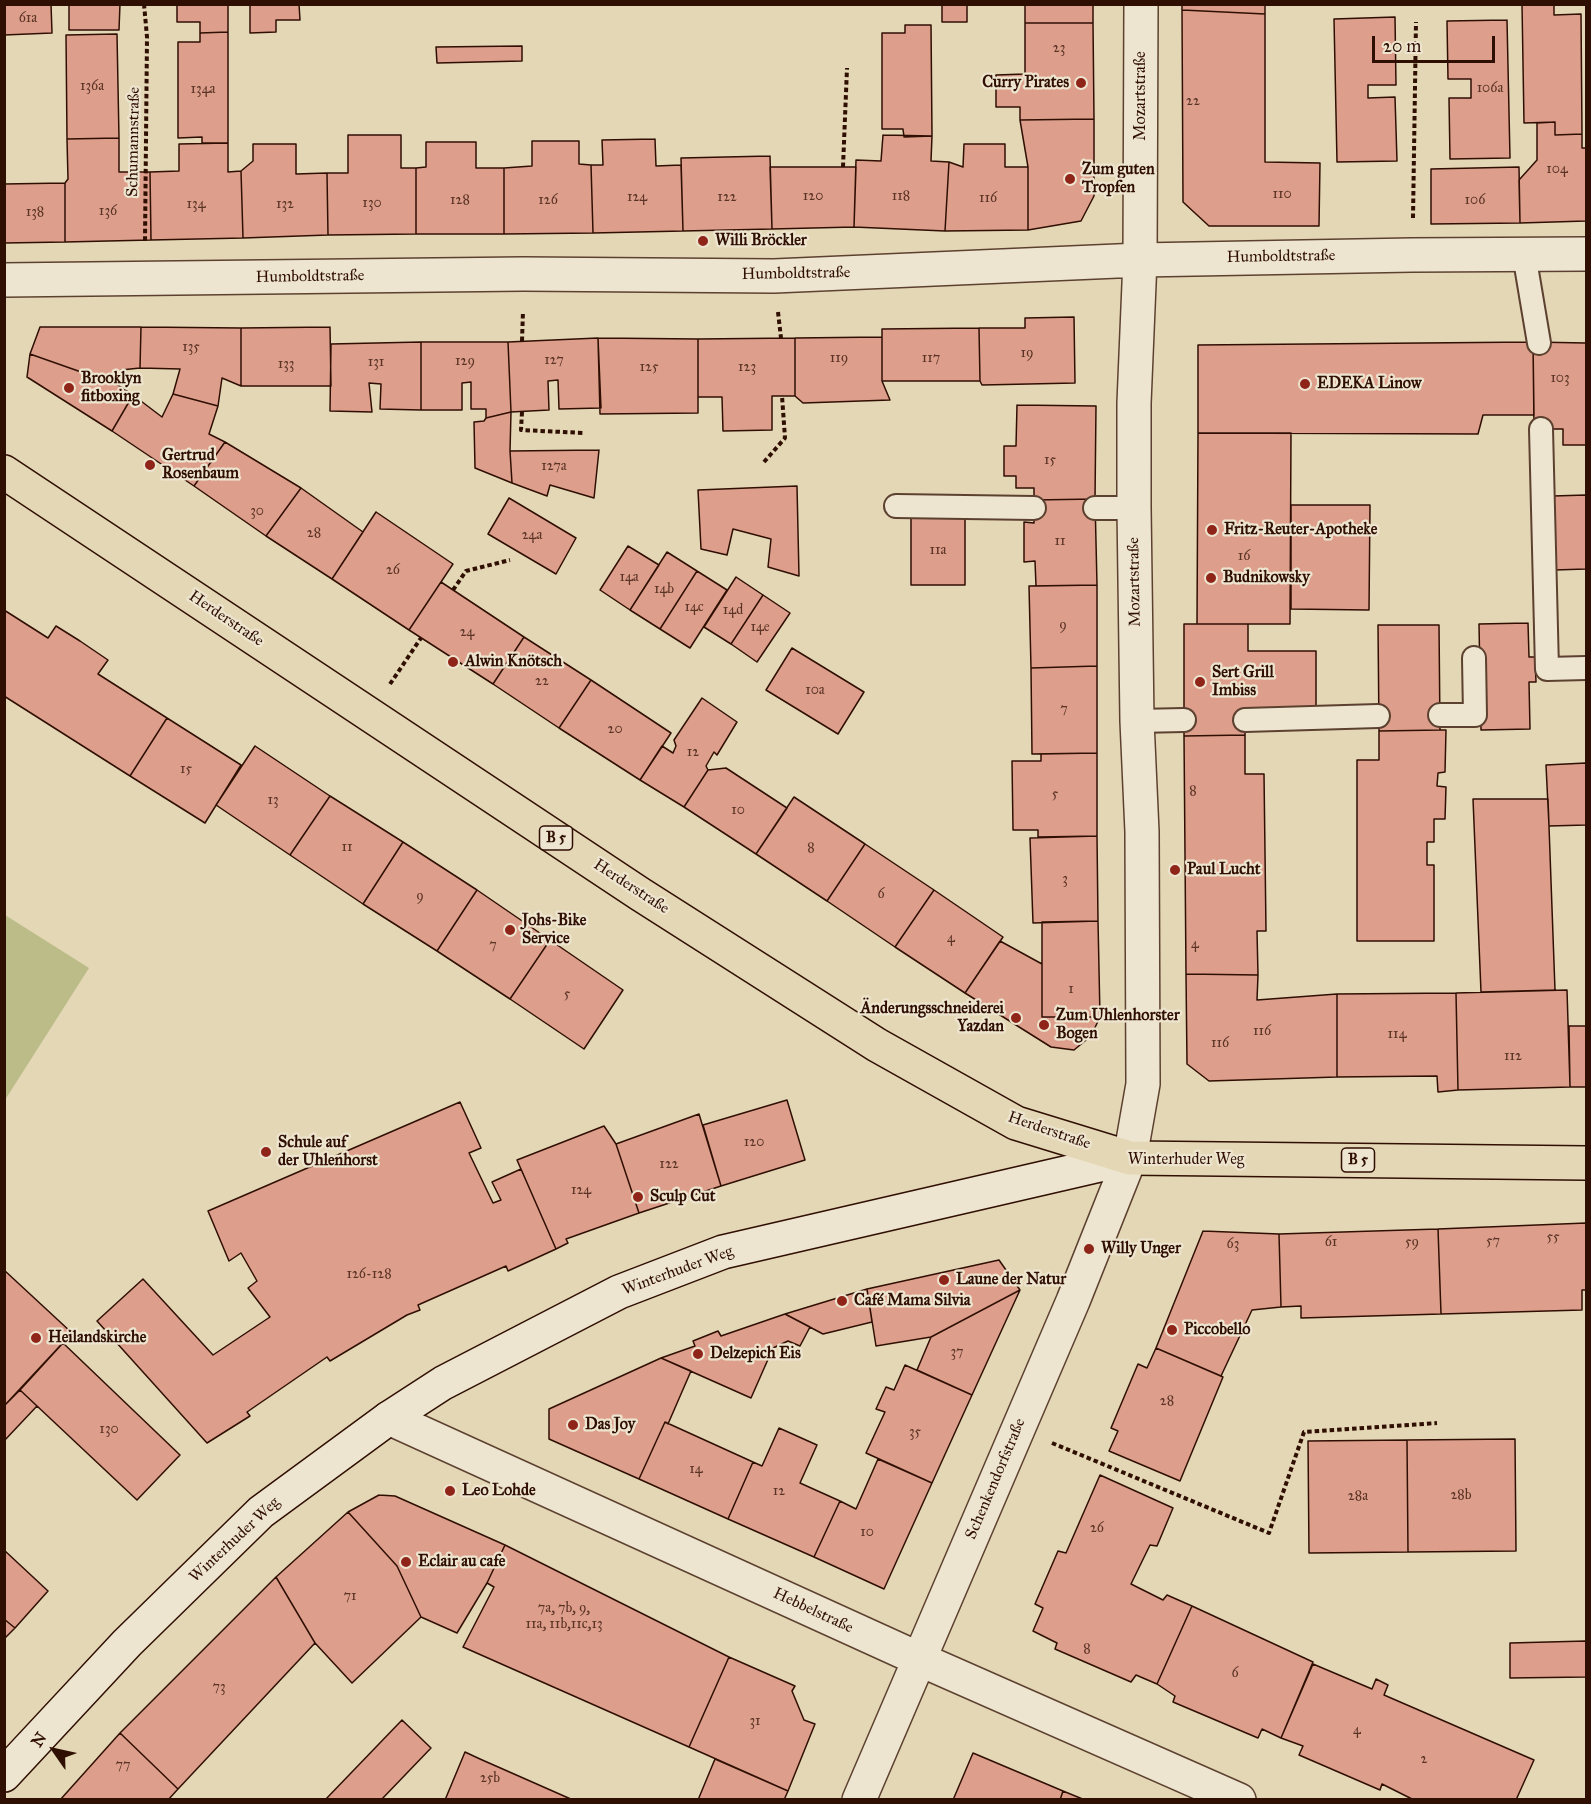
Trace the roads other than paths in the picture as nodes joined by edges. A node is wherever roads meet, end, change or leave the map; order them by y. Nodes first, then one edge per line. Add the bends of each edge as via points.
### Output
1 (1142, 4) edge
2 (1524, 254) junction
3 (1587, 254) edge
4 (1140, 260) junction
5 (4, 280) edge
6 (1539, 343) dead end
7 (1541, 429) dead end
8 (4, 472) edge
9 (896, 506) dead end
10 (1034, 508) dead end
11 (1095, 508) dead end
12 (1134, 508) junction
13 (1474, 658) dead end
14 (1587, 668) edge
15 (1440, 715) dead end
16 (1378, 716) dead end
17 (1184, 720) dead end
18 (1245, 720) dead end
19 (1137, 721) junction
20 (1130, 1158) junction
21 (1587, 1163) edge
22 (389, 1418) junction
23 (919, 1659) junction
24 (4, 1774) edge
25 (859, 1800) edge
26 (1239, 1800) edge

1 - 4 street, Mozartstraße
2 - 3 street, Humboldtstraße
2 - 4 street, Humboldtstraße
2 - 6 lane
4 - 5 street, Humboldtstraße via 774,276 523,274
4 - 12 street, Mozartstraße
7 - 14 lane via 1547,669
8 - 20 main road, Herderstraße / B 5 via 640,894 877,1045 1016,1123
9 - 10 lane
11 - 12 lane
12 - 19 street, Mozartstraße
13 - 15 lane via 1475,715
16 - 18 lane
17 - 19 lane
19 - 20 street, Mozartstraße via 1142,831 1143,1084
20 - 21 main road, Winterhuder Weg / B 5
20 - 22 street, Winterhuder Weg via 723,1252 619,1292 443,1383
20 - 23 street, Schenkendorfstraße via 1073,1302
22 - 23 street, Hebbelstraße
22 - 24 street, Winterhuder Weg via 246,1525 127,1643
23 - 25 street, Schenkendorfstraße
23 - 26 street, Hebbelstraße

